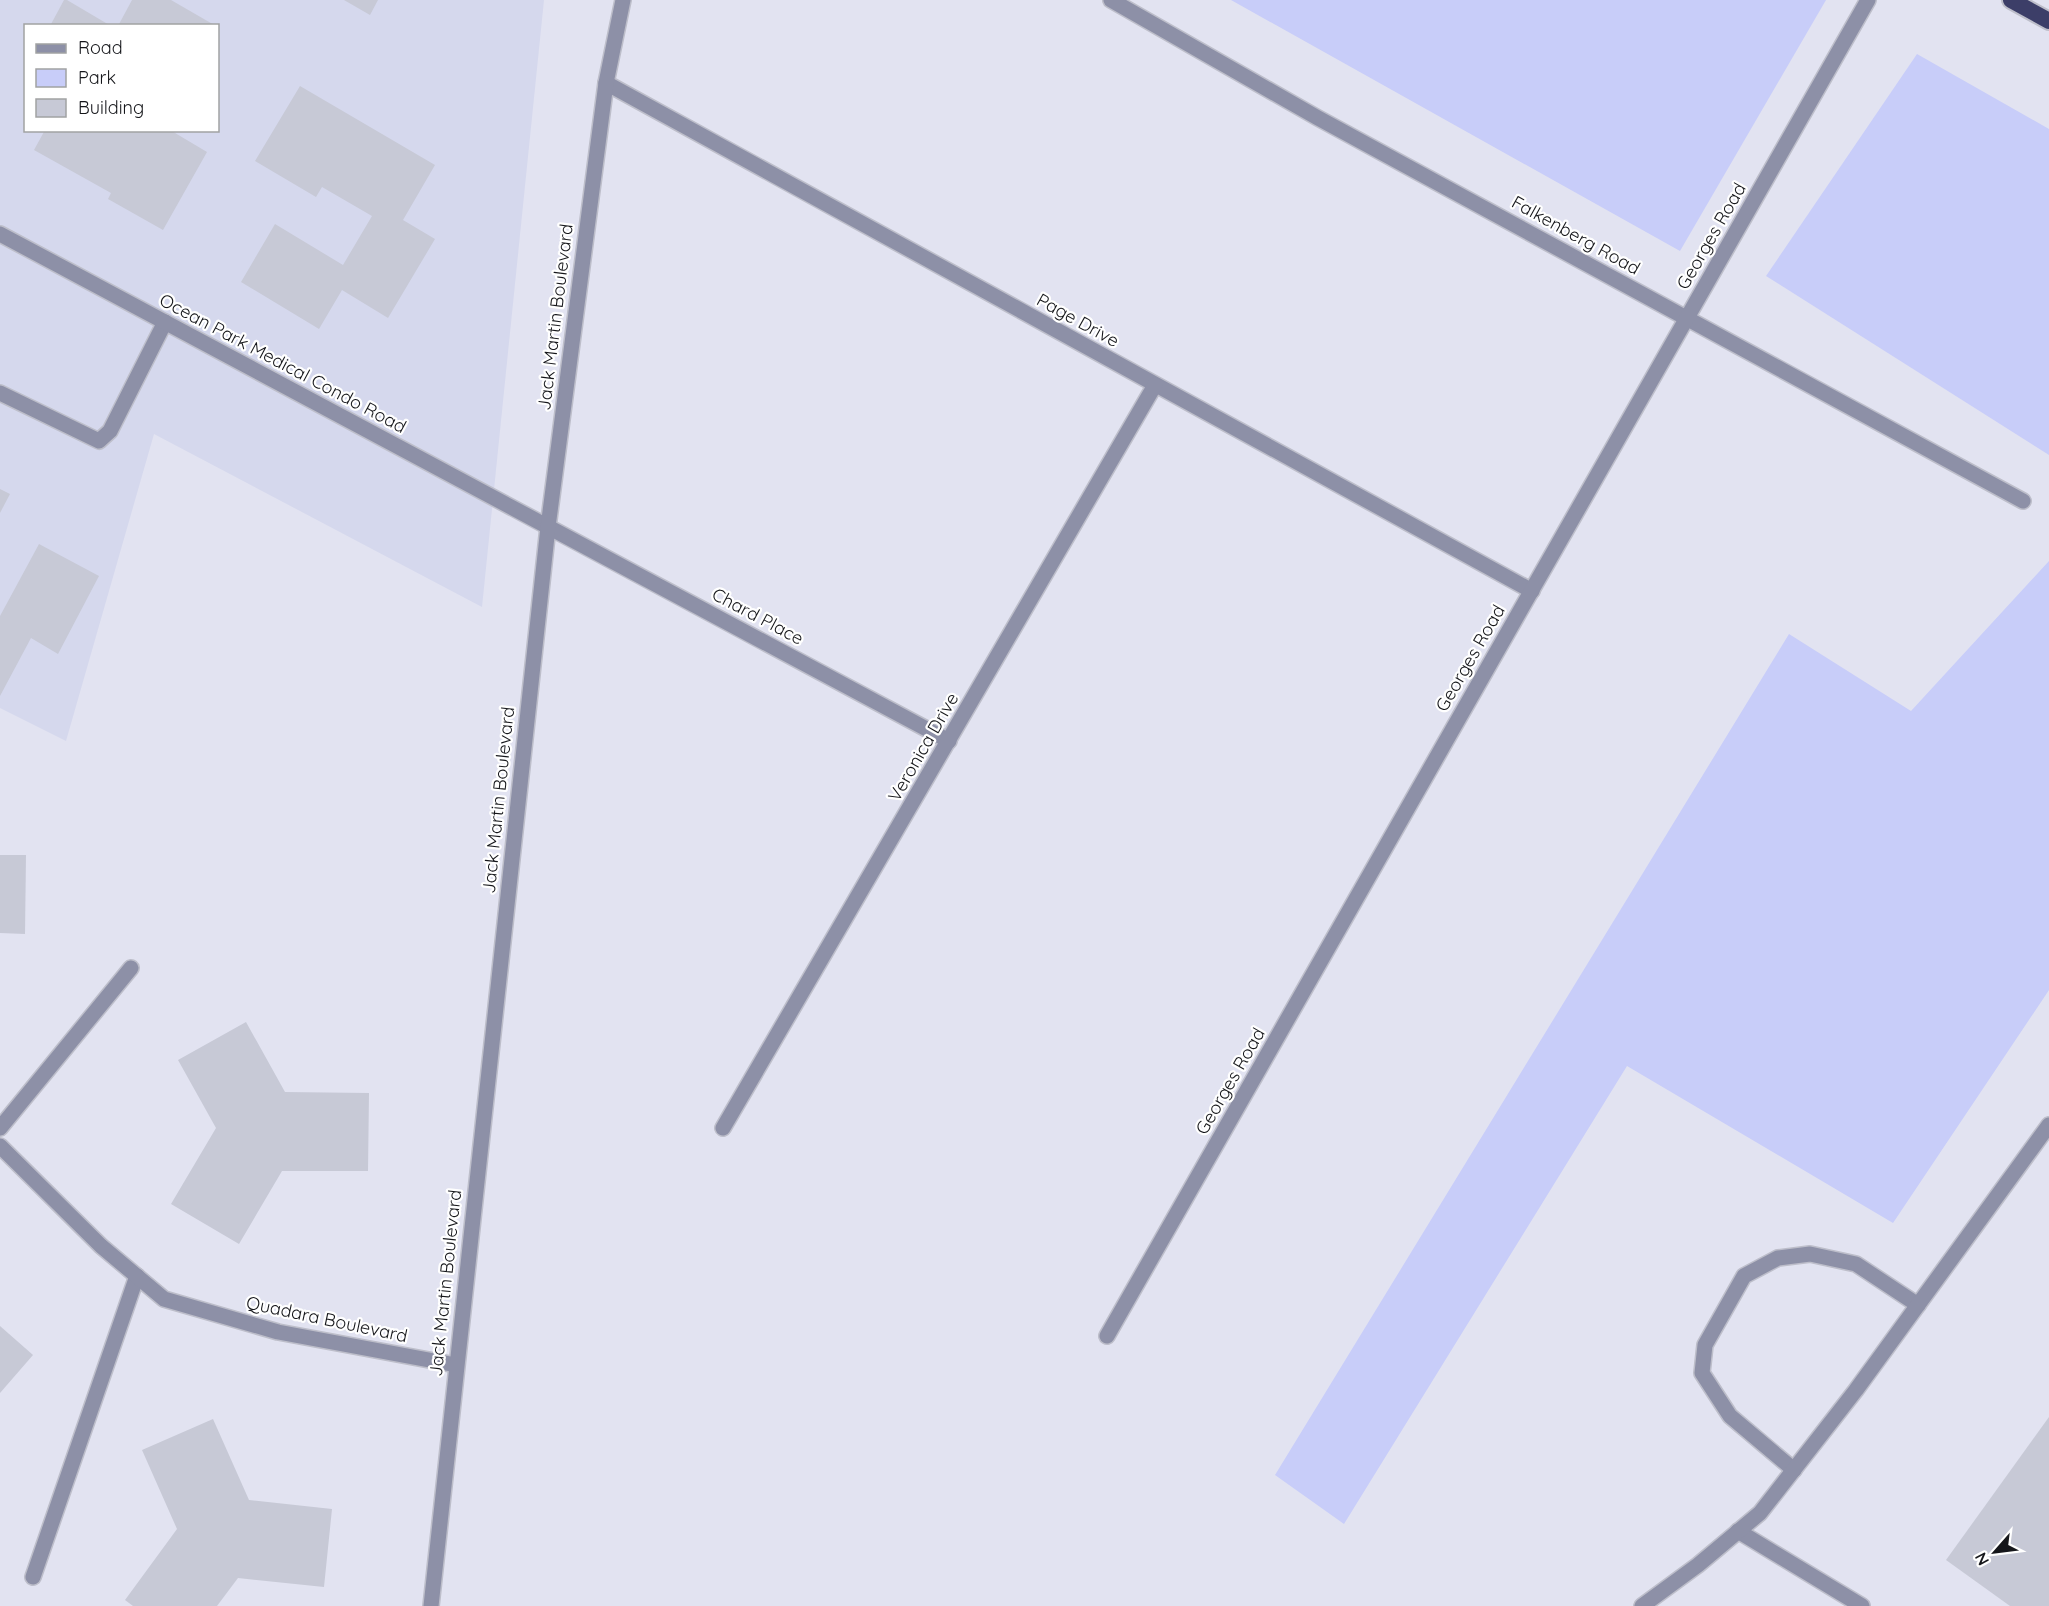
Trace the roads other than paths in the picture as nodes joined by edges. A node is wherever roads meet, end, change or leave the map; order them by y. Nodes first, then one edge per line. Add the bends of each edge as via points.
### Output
1 (622, 0) edge
2 (1111, 0) edge
3 (1868, 0) edge
4 (2012, 0) edge
5 (2049, 21) edge
6 (606, 83) junction
7 (0, 234) edge
8 (1687, 318) junction
9 (165, 322) junction
10 (1155, 385) junction
11 (0, 393) edge
12 (2023, 501) dead end
13 (548, 526) junction
14 (1532, 591) junction
15 (949, 741) junction
16 (131, 968) dead end
17 (2049, 1125) edge
18 (0, 1128) edge
19 (723, 1128) dead end
20 (0, 1146) edge
21 (137, 1276) junction
22 (1918, 1305) junction
23 (1107, 1336) dead end
24 (456, 1365) junction
25 (1794, 1470) junction
26 (1738, 1531) junction
27 (33, 1577) dead end
28 (431, 1606) edge
29 (1642, 1606) edge
30 (1862, 1606) edge

1 - 6 street, Jack Martin Boulevard
2 - 8 street, Falkenberg Road via 1318,118
3 - 8 street, Georges Road
4 - 5 highway
6 - 10 street, Page Drive
6 - 13 street, Jack Martin Boulevard
7 - 9 street, Ocean Park Medical Condo Road
8 - 12 street, Falkenberg Road
8 - 14 street, Georges Road
9 - 11 street via 110,431 99,441
9 - 13 street, Ocean Park Medical Condo Road
10 - 14 street, Page Drive
10 - 15 street, Veronica Drive
13 - 15 street, Chard Place
13 - 24 street, Jack Martin Boulevard
14 - 23 street, Georges Road
15 - 19 street, Veronica Drive
16 - 18 street
17 - 22 street
20 - 21 street, Quadara Boulevard via 101,1246
21 - 24 street, Quadara Boulevard via 164,1299 278,1332
21 - 27 street
22 - 25 street
22 - 25 street via 1856,1264 1810,1254 1778,1258 1744,1276 1705,1345 1702,1373 1730,1416
24 - 28 street, Jack Martin Boulevard
25 - 26 street via 1760,1513
26 - 29 street
26 - 30 street

